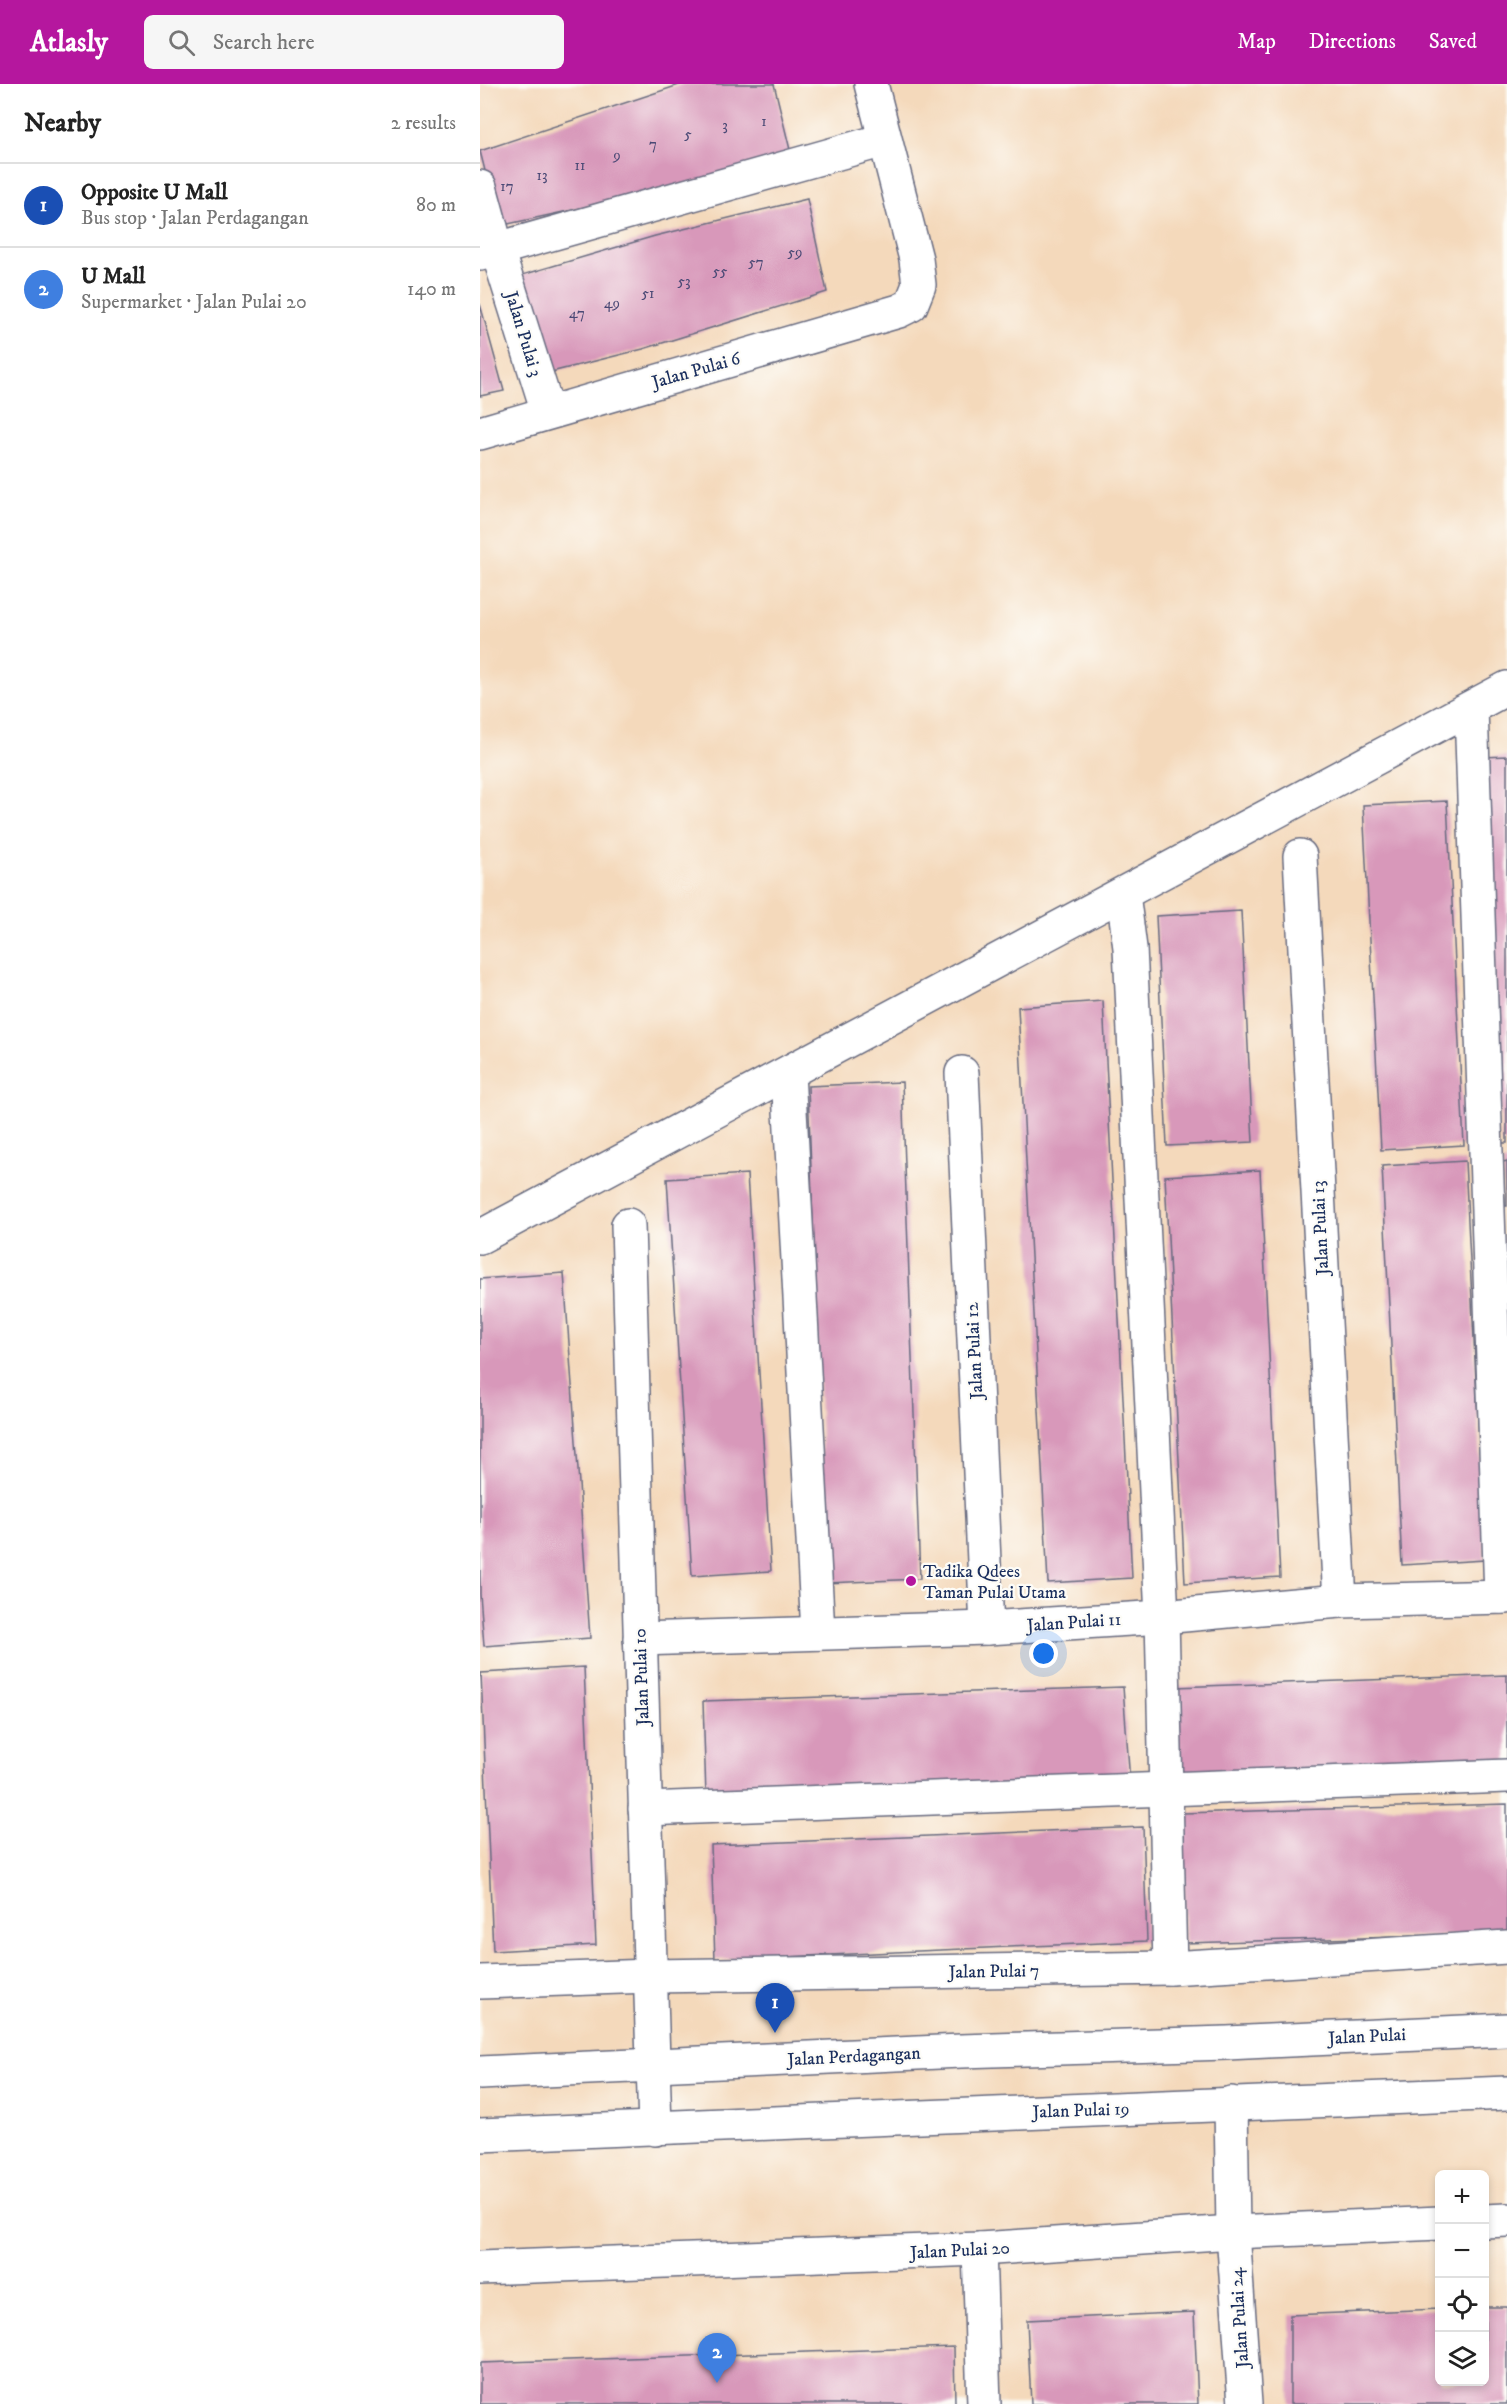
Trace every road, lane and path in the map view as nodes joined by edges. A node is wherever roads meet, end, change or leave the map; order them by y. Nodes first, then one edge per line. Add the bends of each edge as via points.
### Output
1 (871, 84) edge
2 (884, 140) junction
3 (480, 187) edge
4 (489, 252) edge
5 (548, 412) junction
6 (480, 434) edge
7 (1507, 688) edge
8 (1471, 708) junction
9 (1300, 856) dead end
10 (1123, 894) junction
11 (788, 1073) junction
12 (962, 1073) dead end
13 (628, 1225) dead end
14 (480, 1237) edge
15 (1504, 1597) edge
16 (1340, 1601) junction
17 (1162, 1617) junction
18 (987, 1628) junction
19 (818, 1633) junction
20 (640, 1639) junction
21 (1507, 1776) edge
22 (1165, 1790) junction
23 (645, 1809) junction
24 (1507, 1947) edge
25 (1170, 1968) junction
26 (650, 1976) junction
27 (480, 1981) edge
28 (1507, 2030) edge
29 (1227, 2043) joint
30 (653, 2066) junction
31 (480, 2073) edge
32 (1507, 2093) edge
33 (1231, 2103) junction
34 (655, 2129) junction
35 (480, 2136) edge
36 (1507, 2220) edge
37 (1489, 2221) edge
38 (1435, 2223) edge
39 (1233, 2232) junction
40 (979, 2250) junction
41 (480, 2268) edge
42 (984, 2404) edge
43 (1245, 2404) edge

1 - 2 street
2 - 4 street
2 - 5 street, Jalan Pulai 6 via 916,259 919,285 911,305
3 - 4 street, Jalan Pulai 3
4 - 5 street, Jalan Pulai 3
5 - 6 street, Jalan Pulai 6
7 - 8 street
8 - 10 street
8 - 15 street
9 - 16 street, Jalan Pulai 13
10 - 11 street
10 - 17 street via 1130,948
11 - 14 street
11 - 19 street
12 - 18 street, Jalan Pulai 12
13 - 20 street, Jalan Pulai 10
15 - 16 street, Jalan Pulai 11
16 - 17 street, Jalan Pulai 11
17 - 18 street, Jalan Pulai 11
17 - 22 street
18 - 19 street, Jalan Pulai 11
19 - 20 street, Jalan Pulai 11
20 - 23 street, Jalan Pulai 10
21 - 22 street
22 - 23 street
22 - 25 street
23 - 26 street, Jalan Pulai 10
24 - 25 street, Jalan Pulai 7
25 - 26 street, Jalan Pulai 7
26 - 27 street, Jalan Pulai 7
26 - 30 street, Jalan Pulai 10
28 - 29 street, Jalan Pulai
29 - 30 street, Jalan Perdagangan via 962,2050
30 - 31 street, Jalan Perdagangan
30 - 34 street, Jalan Pulai 10
32 - 33 street, Jalan Pulai 19
33 - 34 street, Jalan Pulai 19
33 - 39 street, Jalan Pulai 24
34 - 35 street
36 - 37 street
38 - 39 street, Jalan Pulai 20
39 - 40 street, Jalan Pulai 20
39 - 43 street, Jalan Pulai 24
40 - 41 street, Jalan Pulai 20
40 - 42 street

